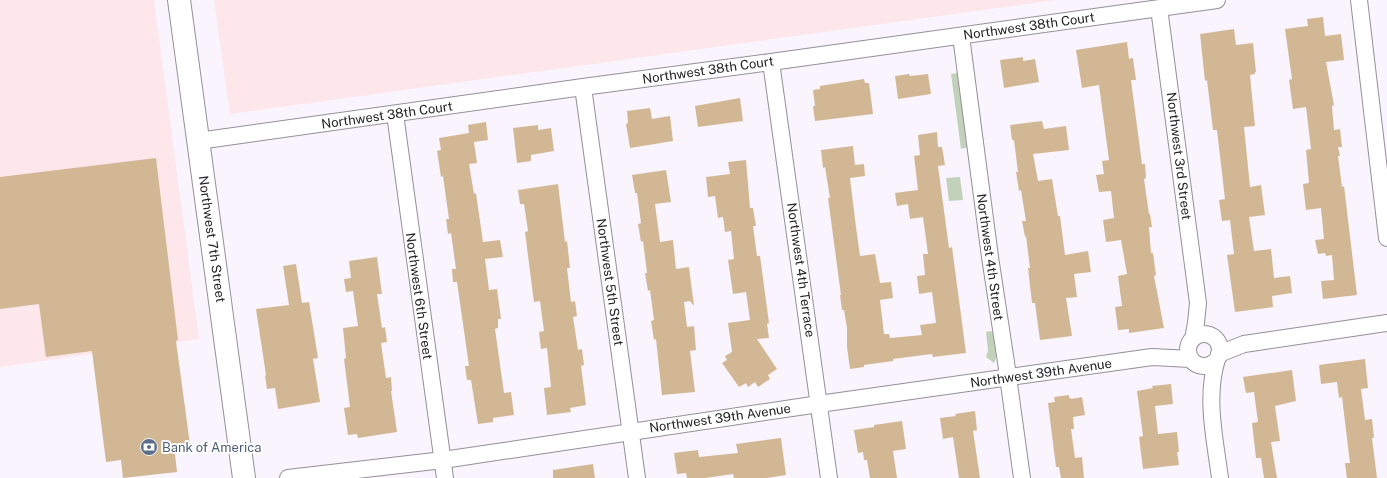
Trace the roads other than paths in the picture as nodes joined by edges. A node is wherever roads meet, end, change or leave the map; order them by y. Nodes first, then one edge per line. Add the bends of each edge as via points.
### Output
1 (179, 0) edge
2 (1217, 0) edge
3 (1359, 0) edge
4 (1160, 8) junction
5 (961, 36) junction
6 (771, 62) junction
7 (583, 87) junction
8 (395, 114) junction
9 (198, 141) junction
10 (1387, 238) edge
11 (1198, 303) junction
12 (1387, 323) edge
13 (1213, 337) junction
14 (1191, 341) junction
15 (1244, 344) junction
16 (1152, 357) junction
17 (1218, 357) junction
18 (1194, 362) junction
19 (1008, 377) junction
20 (1211, 402) junction
21 (819, 404) junction
22 (631, 431) junction
23 (443, 460) junction
24 (244, 478) edge
25 (288, 478) edge
26 (445, 478) edge
27 (637, 478) edge
28 (830, 478) edge
29 (1022, 478) edge
30 (1220, 478) edge

1 - 9 main road, Northwest 7th Street
2 - 4 street, Northwest 38th Court
3 - 10 street
4 - 5 street, Northwest 38th Court
4 - 11 street, Northwest 3rd Street
5 - 6 street, Northwest 38th Court
5 - 19 street, Northwest 4th Street
6 - 7 street, Northwest 38th Court
6 - 21 street, Northwest 4th Terrace
7 - 8 street, Northwest 38th Court
7 - 22 street, Northwest 5th Street
8 - 9 street, Northwest 38th Court
8 - 23 street, Northwest 6th Street
9 - 24 main road, Northwest 7th Street
11 - 13 street, Northwest 3rd Street
11 - 14 street, Northwest 3rd Street
12 - 15 street
13 - 14 street via 1198,335
13 - 15 street
13 - 17 street via 1220,348
14 - 16 street, Northwest 39th Avenue
14 - 18 street via 1188,353
15 - 17 street
16 - 18 street, Northwest 39th Avenue
16 - 19 street, Northwest 39th Avenue
17 - 18 street via 1208,366
17 - 20 street via 1213,371
18 - 20 street
19 - 21 street, Northwest 39th Avenue
19 - 29 street, Northwest 4th Street
20 - 30 street
21 - 22 street, Northwest 39th Avenue
21 - 28 street, Northwest 4th Terrace
22 - 23 street, Northwest 39th Avenue
22 - 27 street, Northwest 5th Street
23 - 25 street, Northwest 39th Avenue
23 - 26 street, Northwest 6th Street

